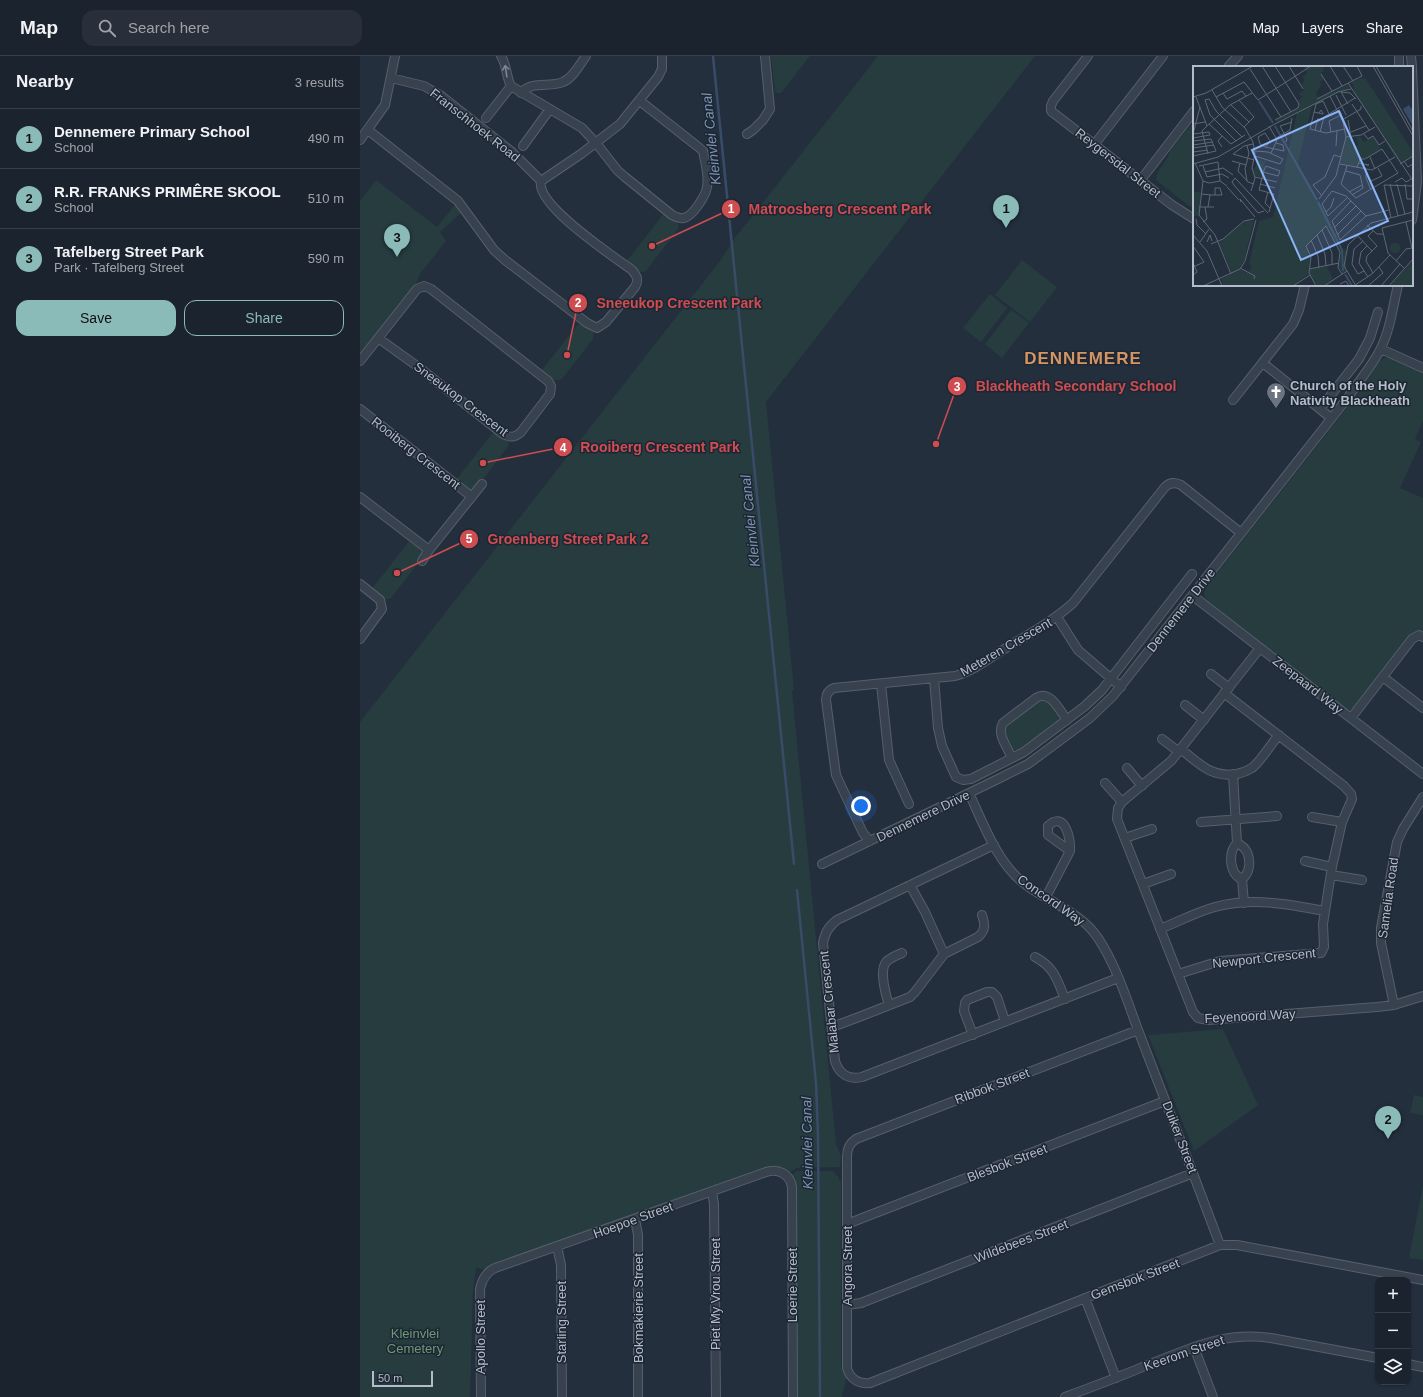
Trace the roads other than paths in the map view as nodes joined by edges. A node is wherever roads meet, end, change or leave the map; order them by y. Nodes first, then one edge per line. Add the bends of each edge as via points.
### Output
1 (395, 56) edge
2 (501, 56) edge
3 (586, 56) edge
4 (662, 56) edge
5 (765, 56) edge
6 (1088, 56) edge
7 (1163, 56) edge
8 (1238, 56) edge
9 (1411, 56) edge
10 (1229, 66) edge
11 (1412, 66) edge
12 (391, 78) junction
13 (1413, 80) edge
14 (511, 86) junction
15 (521, 93) junction
16 (640, 101) junction
17 (550, 110) junction
18 (1193, 112) edge
19 (486, 118) dead end
20 (368, 130) junction
21 (747, 134) dead end
22 (360, 140) edge
23 (596, 143) junction
24 (1094, 145) junction
25 (523, 146) dead end
26 (1420, 165) edge
27 (541, 181) junction
28 (1140, 181) junction
29 (1413, 212) edge
30 (1193, 218) edge
31 (1305, 286) edge
32 (1398, 286) edge
33 (1378, 312) dead end
34 (378, 338) junction
35 (1380, 349) junction
36 (360, 361) edge
37 (1263, 363) junction
38 (1423, 368) edge
39 (1233, 400) dead end
40 (360, 409) edge
41 (1320, 409) junction
42 (1331, 418) junction
43 (482, 484) dead end
44 (472, 496) junction
45 (360, 497) edge
46 (1241, 533) junction
47 (429, 550) junction
48 (422, 561) dead end
49 (1192, 574) dead end
50 (360, 584) edge
51 (1193, 596) junction
52 (1057, 617) junction
53 (1423, 636) edge
54 (360, 639) edge
55 (1260, 648) junction
56 (1211, 674) dead end
57 (1383, 677) junction
58 (934, 678) junction
59 (1111, 678) junction
60 (881, 684) junction
61 (1121, 687) junction
62 (1226, 690) junction
63 (1185, 705) dead end
64 (1423, 708) edge
65 (1351, 718) junction
66 (1066, 720) junction
67 (1204, 720) junction
68 (1279, 735) junction
69 (1162, 739) dead end
70 (1180, 750) junction
71 (1012, 758) junction
72 (1127, 768) dead end
73 (1233, 774) junction
74 (1423, 774) edge
75 (1105, 783) dead end
76 (1142, 786) junction
77 (969, 793) junction
78 (1423, 797) edge
79 (1122, 802) junction
80 (909, 804) dead end
81 (1277, 816) dead end
82 (1312, 817) dead end
83 (1236, 819) junction
84 (1200, 822) dead end
85 (1342, 822) junction
86 (1152, 829) dead end
87 (1125, 838) junction
88 (870, 841) junction
89 (1237, 843) junction
90 (994, 845) junction
91 (1070, 851) dead end
92 (1305, 861) dead end
93 (822, 864) dead end
94 (1332, 871) junction
95 (1171, 874) dead end
96 (1242, 879) junction
97 (1362, 880) dead end
98 (1143, 884) junction
99 (910, 885) junction
100 (1046, 897) junction
101 (1244, 903) junction
102 (1325, 911) junction
103 (982, 915) dead end
104 (1160, 929) junction
105 (902, 953) dead end
106 (944, 954) junction
107 (1035, 956) dead end
108 (1178, 974) junction
109 (1118, 978) junction
110 (1423, 996) edge
111 (1065, 999) junction
112 (889, 1005) junction
113 (1394, 1005) junction
114 (1005, 1022) junction
115 (832, 1027) junction
116 (1138, 1030) junction
117 (973, 1034) junction
118 (1166, 1101) junction
119 (849, 1147) joint
120 (1193, 1173) junction
121 (785, 1174) joint
122 (712, 1192) junction
123 (635, 1219) junction
124 (847, 1224) junction
125 (1220, 1245) junction
126 (557, 1246) junction
127 (484, 1278) joint
128 (1423, 1280) edge
129 (1084, 1298) junction
130 (847, 1305) junction
131 (1194, 1347) junction
132 (1375, 1357) edge
133 (1411, 1365) edge
134 (1423, 1367) edge
135 (1116, 1378) junction
136 (857, 1381) joint
137 (481, 1397) edge
138 (562, 1397) edge
139 (638, 1397) edge
140 (716, 1397) edge
141 (793, 1397) edge
142 (1065, 1397) edge
143 (1213, 1397) edge

1 - 12 street
14 -> 2 street
3 - 15 street via 564,82 528,87
4 - 16 street via 660,73
5 - 21 street via 770,109 763,120
6 - 24 street, Reygersdal Street via 1053,101 1051,109
7 - 24 street
8 - 10 street
9 - 11 street
12 - 20 street via 385,105
12 - 27 street, Franschhoek Road via 424,86 440,95 512,152
13 - 26 street
14 - 15 street
14 - 19 street
15 - 17 street
16 - 23 street via 620,124
16 - 23 street via 703,152 707,188 705,196 692,213 683,218 672,215 618,171
17 - 23 street via 582,128
17 - 25 street
18 - 28 street
20 - 22 street
20 - 27 street via 458,201 494,250 505,260 587,323 601,327 635,287 637,277 632,270 557,212 542,192
23 - 27 street
24 - 28 street, Reygersdal Street
26 - 29 street
28 - 30 street, Reygersdal Street
31 - 37 street via 1293,324
32 - 35 street, Dennemere Drive
33 - 41 street via 1359,359
34 - 34 street, Sneeukop Crescent via 415,291 427,286 548,381 551,386 550,394 523,430 512,437 503,434
34 - 36 street
35 - 38 street
35 - 42 street, Dennemere Drive
37 - 39 street
37 - 41 street
40 - 44 street, Rooiberg Crescent
41 - 42 street
42 - 46 street, Dennemere Drive
43 - 44 street, Rooiberg Crescent
44 - 47 street, Rooiberg Crescent
45 - 47 street
46 - 51 street, Dennemere Drive
46 - 52 street, Meteren Crescent via 1181,485 1170,483 1078,597
47 - 48 street, Rooiberg Crescent
49 - 59 street, Dennemere Drive
50 - 54 street via 380,600 382,609
51 - 55 street, Zeepaard Way
51 - 61 street, Dennemere Drive
52 - 58 street, Meteren Crescent via 967,672
52 - 59 street via 1078,650
53 - 57 street via 1412,639
55 - 62 street
55 - 65 street, Zeepaard Way
56 - 62 street
57 - 64 street
57 - 65 street
58 - 60 street, Meteren Crescent
58 - 71 street, Dennemere Drive via 939,736 958,779 971,779
59 - 61 street
59 - 66 street, Dennemere Drive via 1091,701
60 - 80 street via 889,760
60 - 88 street, Meteren Crescent via 834,688 829,691 826,698 836,776 863,833
61 - 77 street, Dennemere Drive via 1090,718 1028,764
62 - 67 street
62 - 68 street, Newport Crescent
63 - 67 street
65 - 74 street, Zeepaard Way
66 - 71 street, Dennemere Drive
66 - 71 street via 1048,696 1036,698 1000,728
67 - 70 street
68 - 73 street via 1252,768
68 - 85 street, Newport Crescent via 1351,794 1352,799
69 - 70 street
70 - 73 street via 1212,772
70 - 76 street
72 - 76 street
73 - 83 street
75 - 79 street
76 - 79 street
77 - 88 street, Dennemere Drive
77 - 90 street, Concord Way
78 - 113 street, Samelia Road via 1397,842 1381,928 1381,943
79 - 87 street, Feyenoord Way via 1117,810 1117,819
81 - 83 street
82 - 85 street
83 - 84 street
83 - 89 street
85 - 94 street, Newport Crescent
86 - 87 street
87 - 98 street, Feyenoord Way
88 - 93 street, Dennemere Drive
89 - 96 street via 1232,850 1232,866 1235,875
89 - 96 street via 1246,850 1248,858 1248,873
90 - 99 street, Malabar Crescent
90 - 100 street, Concord Way via 1014,874 1025,885
91 - 100 street
92 - 94 street
94 - 97 street
94 - 102 street, Newport Crescent
95 - 98 street
96 - 101 street
98 - 104 street, Feyenoord Way
99 - 106 street
99 - 115 street, Malabar Crescent via 837,920 824,935
100 - 109 street, Concord Way via 1085,923 1098,938
101 - 102 street via 1276,902
101 - 104 street via 1213,907
102 - 108 street, Newport Crescent via 1324,947 1321,953 1220,961
103 - 106 street via 985,925 982,933
104 - 108 street, Feyenoord Way
105 - 112 street via 888,960 883,967 884,988
106 - 112 street via 915,992 904,1000
107 - 111 street via 1055,972
108 - 113 street, Feyenoord Way via 1194,1014 1205,1020
109 - 111 street, Malabar Crescent
109 - 116 street, Concord Way
110 - 113 street, Feyenoord Way
111 - 114 street, Malabar Crescent
112 - 115 street
114 - 117 street, Malabar Crescent
114 - 117 street via 997,997 992,992 987,992 965,1003 964,1011
115 - 117 street, Malabar Crescent via 837,1066 842,1073 854,1078
116 - 118 street, Duiker Street
116 - 119 street, Ribbok Street via 856,1139
118 - 120 street, Duiker Street
118 - 124 street, Blesbok Street
119 - 124 street, Angora Street
120 - 125 street, Duiker Street
120 - 130 street, Wildebees Street via 861,1303
121 - 122 street, Hoepoe Street via 770,1171
121 - 141 street, Loerie Street via 792,1187
122 - 123 street, Hoepoe Street
122 - 140 street, Piet My Vrou Street
123 - 126 street, Hoepoe Street
123 - 139 street, Bokmakierie Street via 638,1235
124 - 130 street, Angora Street
125 - 128 street, Gemsbok Street via 1243,1246
125 - 129 street, Gemsbok Street
126 - 127 street, Hoepoe Street via 492,1270
126 - 138 street, Starling Street via 561,1265
127 - 137 street, Apollo Street via 480,1289
129 - 135 street
129 - 136 street, Gemsbok Street via 870,1383
130 - 136 street, Angora Street via 847,1368 850,1376
131 - 132 street, Keerom Street via 1231,1337 1257,1336
131 - 135 street, Keerom Street
131 - 143 street
133 - 134 street
135 - 142 street, Keerom Street

